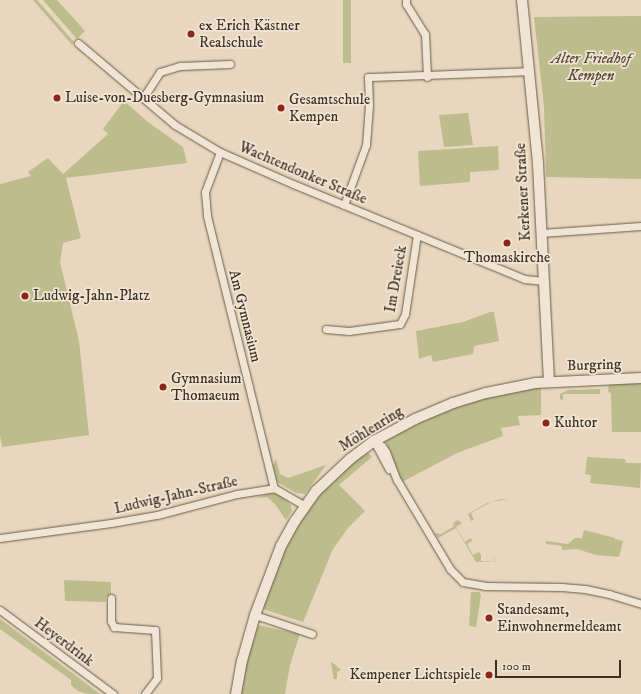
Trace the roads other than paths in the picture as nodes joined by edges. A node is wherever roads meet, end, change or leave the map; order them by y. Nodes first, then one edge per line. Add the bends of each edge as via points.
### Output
1 (406, 0) edge
2 (522, 0) edge
3 (78, 43) dead end
4 (230, 64) dead end
5 (530, 71) junction
6 (427, 76) junction
7 (143, 98) junction
8 (220, 152) junction
9 (344, 205) junction
10 (641, 226) edge
11 (541, 233) junction
12 (417, 235) junction
13 (544, 281) junction
14 (326, 329) dead end
15 (641, 378) edge
16 (549, 382) junction
17 (374, 441) junction
18 (274, 488) junction
19 (305, 506) junction
20 (0, 538) edge
21 (111, 598) dead end
22 (641, 604) edge
23 (0, 610) edge
24 (255, 615) junction
25 (312, 634) dead end
26 (113, 694) edge
27 (145, 694) edge
28 (236, 694) edge

1 - 6 street via 425,34
2 - 5 main road, Kerkener Straße
3 - 7 street, Wachtendonker Straße
4 - 7 street via 180,66 160,72
5 - 6 street
5 - 11 main road, Kerkener Straße
6 - 9 street via 368,78 366,144
7 - 8 street, Wachtendonker Straße via 175,125
8 - 9 street, Wachtendonker Straße
8 - 18 street, Am Gymnasium via 205,192 207,216
9 - 12 street, Wachtendonker Straße
10 - 11 street
11 - 13 main road, Kerkener Straße
12 - 13 street, Wachtendonker Straße via 525,279
12 - 14 street, Im Dreieck via 405,314 400,324 350,331
13 - 16 main road, Kerkener Straße
15 - 16 main road, Burgring
16 - 17 main road, Möhlenring via 495,391 453,403 415,418
17 - 19 main road, Möhlenring via 334,473
17 - 22 street via 450,569 464,582 485,586 586,589
18 - 19 street
18 - 20 street, Ludwig-Jahn-Straße via 237,494 111,524
19 - 24 main road, Möhlenring via 281,546
21 - 27 street via 111,621 114,628 155,630 156,678
23 - 26 street, Heyerdrink
24 - 25 street
24 - 28 main road, Möhlenring

